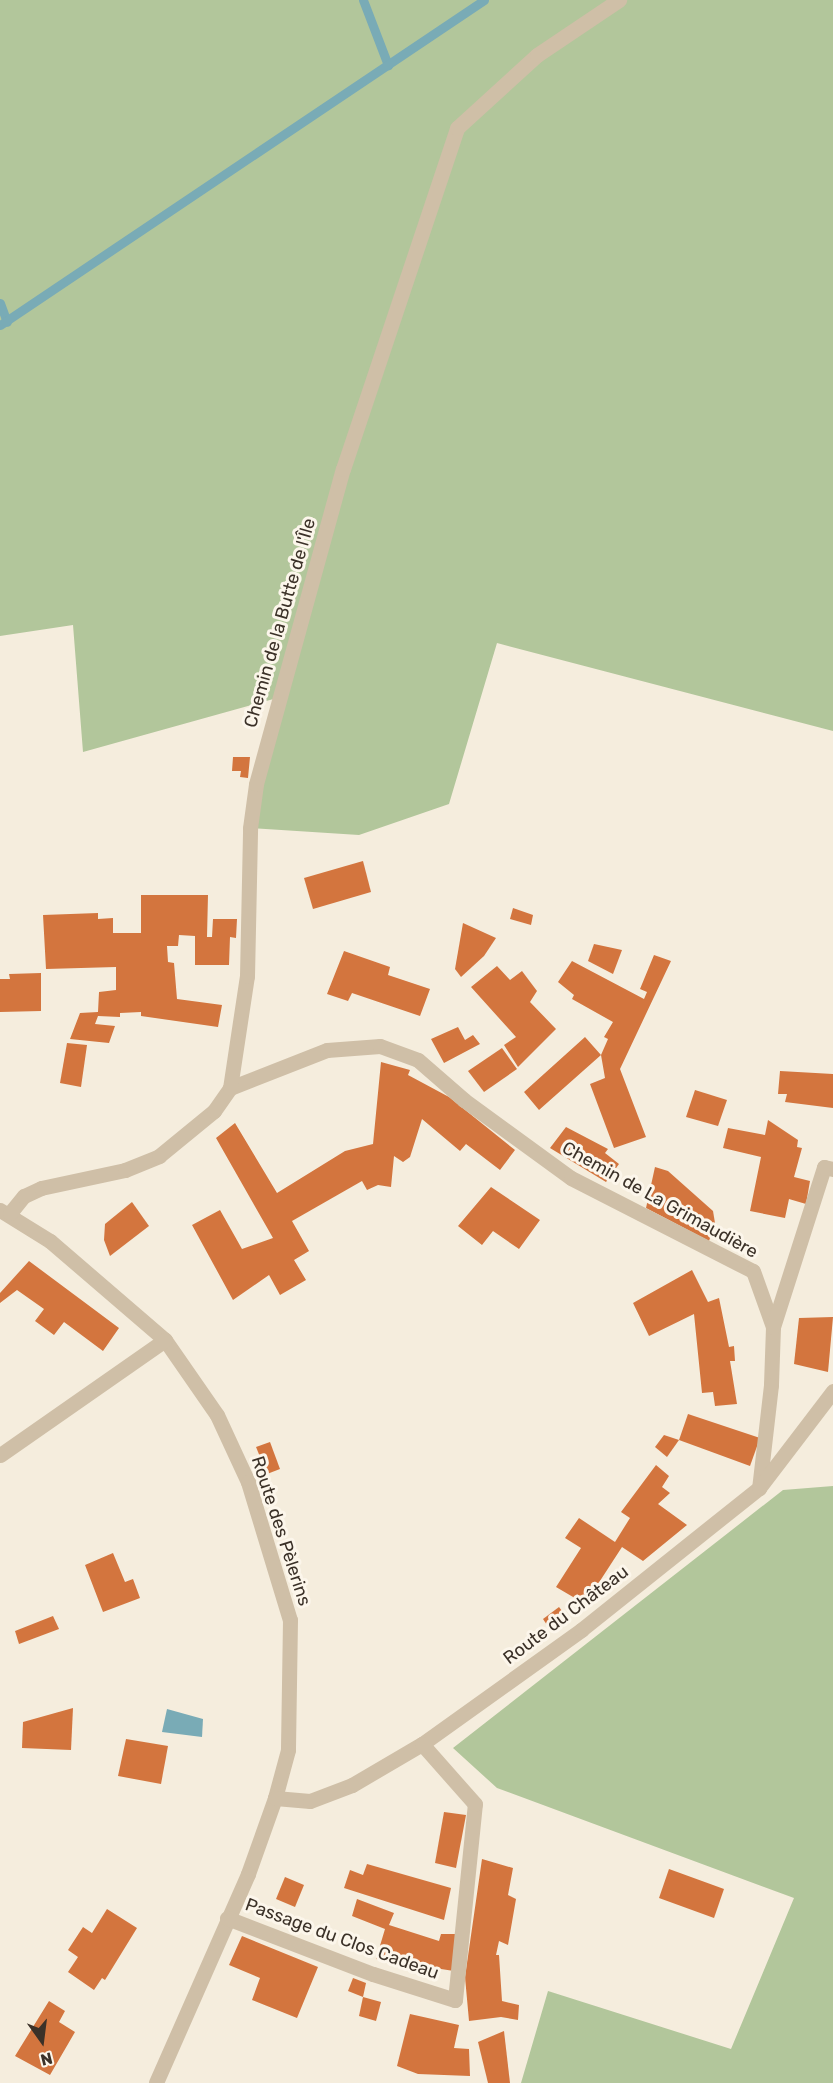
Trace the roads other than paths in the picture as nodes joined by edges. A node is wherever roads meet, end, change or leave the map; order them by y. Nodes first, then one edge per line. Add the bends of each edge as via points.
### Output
1 (619, 0) edge
2 (230, 1088) junction
3 (833, 1169) edge
4 (5, 1212) edge
5 (773, 1327) junction
6 (165, 1340) junction
7 (833, 1391) edge
8 (0, 1455) edge
9 (759, 1488) junction
10 (422, 1744) junction
11 (275, 1798) junction
12 (226, 1918) junction
13 (156, 2083) edge

1 - 2 street, Chemin de la Butte de l'Île via 537,55 458,128 344,469 256,783 250,828 247,976
2 - 4 street, Chemin de la Butte de l'Île via 214,1111 159,1156 125,1170 41,1188
2 - 5 street, Chemin de La Grimaudière via 327,1050 380,1046 418,1060 464,1100 571,1178 753,1271
3 - 5 street via 824,1167
4 - 6 street, Route des Pèlerins via 50,1241
5 - 9 street, Chemin de La Grimaudière via 771,1385
6 - 8 street
6 - 11 street, Route des Pèlerins via 217,1415 248,1482 290,1620 292,1692 288,1750
7 - 9 street, Route du Château
9 - 10 street, Route du Château via 599,1616
10 - 11 street, Route du Château via 352,1785 310,1801
10 - 12 street, Passage du Clos Cadeau via 475,1804 455,2000 373,1974
11 - 12 street, Route des Pèlerins via 248,1874
12 - 13 street, Route des Pèlerins

